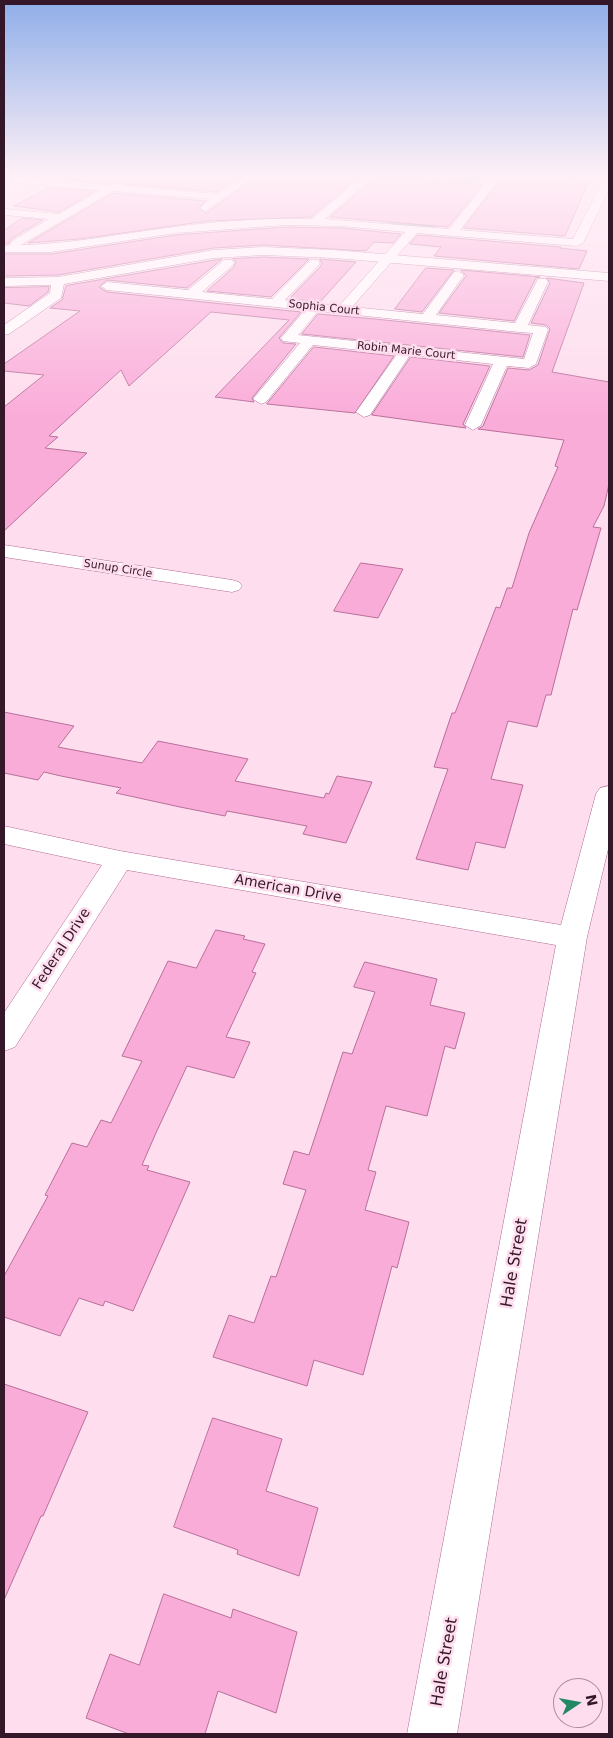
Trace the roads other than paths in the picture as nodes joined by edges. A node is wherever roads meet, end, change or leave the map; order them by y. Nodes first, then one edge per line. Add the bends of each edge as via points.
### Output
1 (208, 255) edge
2 (335, 255) edge
3 (389, 255) edge
4 (386, 258) junction
5 (228, 263) dead end
6 (314, 263) dead end
7 (458, 276) dead end
8 (609, 277) edge
9 (58, 281) junction
10 (4, 282) edge
11 (542, 282) dead end
12 (107, 286) dead end
13 (191, 294) junction
14 (275, 303) junction
15 (315, 307) junction
16 (342, 310) junction
17 (426, 318) junction
18 (520, 328) junction
19 (541, 330) joint
20 (4, 331) edge
21 (310, 340) junction
22 (406, 351) junction
23 (502, 361) junction
24 (261, 399) dead end
25 (364, 412) dead end
26 (473, 425) dead end
27 (4, 551) edge
28 (232, 586) dead end
29 (609, 794) edge
30 (4, 835) edge
31 (120, 860) junction
32 (572, 937) junction
33 (4, 1038) edge
34 (432, 1734) edge

1 - 9 street
2 - 4 street
3 - 4 street
4 - 8 street
4 - 16 street
5 - 13 street
6 - 14 street
7 - 17 street
9 - 10 street
9 - 20 street via 56,295
11 - 18 street
12 - 13 street, Sophia Court
13 - 14 street, Sophia Court
14 - 15 street, Sophia Court
15 - 16 street, Sophia Court
15 - 21 street, Robin Marie Court via 288,338
16 - 17 street, Sophia Court
17 - 18 street, Sophia Court
18 - 19 street, Sophia Court
19 - 23 street, Robin Marie Court via 529,364
21 - 22 street, Robin Marie Court
21 - 24 street
22 - 23 street, Robin Marie Court
22 - 25 street
23 - 26 street
27 - 28 street, Sunup Circle
29 - 32 street, Hale Street
30 - 31 street, American Drive
31 - 32 street, American Drive
31 - 33 street, Federal Drive
32 - 34 street, Hale Street

